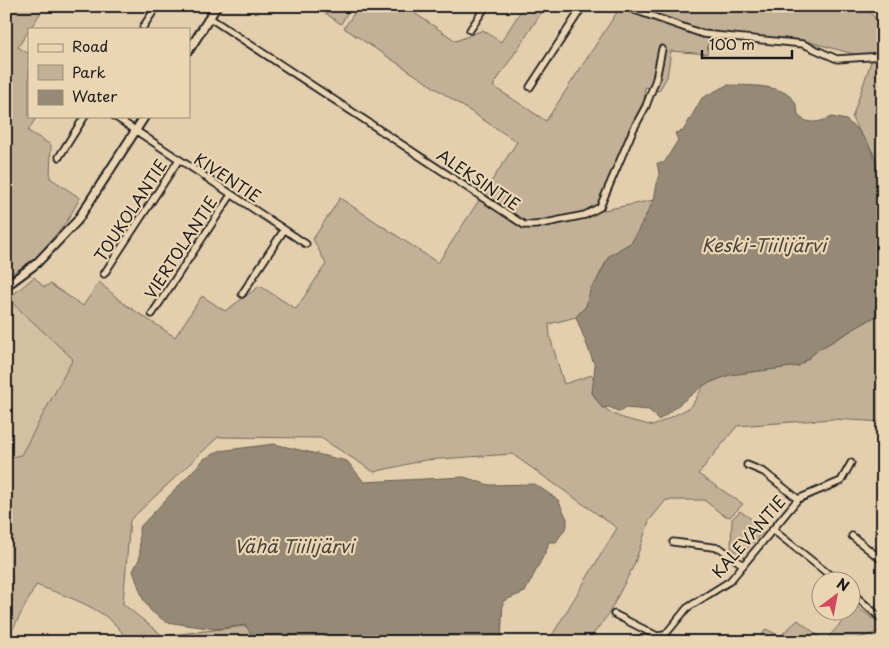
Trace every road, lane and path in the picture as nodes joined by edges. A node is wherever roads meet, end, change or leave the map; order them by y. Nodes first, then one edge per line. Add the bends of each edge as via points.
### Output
1 (157, 6) edge
2 (217, 6) edge
3 (486, 6) edge
4 (583, 6) edge
5 (623, 6) edge
6 (210, 18) junction
7 (143, 27) dead end
8 (470, 30) dead end
9 (190, 48) edge
10 (662, 49) dead end
11 (883, 56) edge
12 (530, 87) dead end
13 (84, 118) edge
14 (117, 118) edge
15 (144, 118) edge
16 (135, 131) junction
17 (59, 157) dead end
18 (178, 161) junction
19 (231, 195) junction
20 (284, 230) junction
21 (306, 244) dead end
22 (104, 274) dead end
23 (6, 286) edge
24 (242, 294) dead end
25 (152, 314) dead end
26 (851, 462) dead end
27 (747, 465) dead end
28 (798, 499) junction
29 (772, 530) junction
30 (852, 536) dead end
31 (673, 542) dead end
32 (883, 562) edge
33 (744, 565) junction
34 (823, 570) edge
35 (862, 602) edge
36 (614, 614) dead end
37 (883, 620) edge

1 - 7 street
2 - 6 street
3 - 8 street
4 - 12 street
5 - 11 street via 703,34 803,44 837,59
6 - 9 street
6 - 10 street, ALEKSINTIE via 524,225 585,215 600,207 632,130 646,106
13 - 17 street
14 - 16 street, KIVENTIE
15 - 16 street
16 - 18 street, KIVENTIE
16 - 23 street via 78,221 37,264
18 - 19 street, KIVENTIE
18 - 22 street, TOUKOLANTIE
19 - 20 street, KIVENTIE
19 - 25 street, VIERTOLANTIE
20 - 21 street, KIVENTIE
20 - 24 street
26 - 28 street, KALEVANTIE via 841,481
27 - 28 street via 764,472
28 - 29 street, KALEVANTIE
29 - 33 street, KALEVANTIE
29 - 34 street
30 - 32 street
31 - 33 street via 720,548
33 - 36 street, KALEVANTIE via 724,586 687,608 661,637
35 - 37 street

